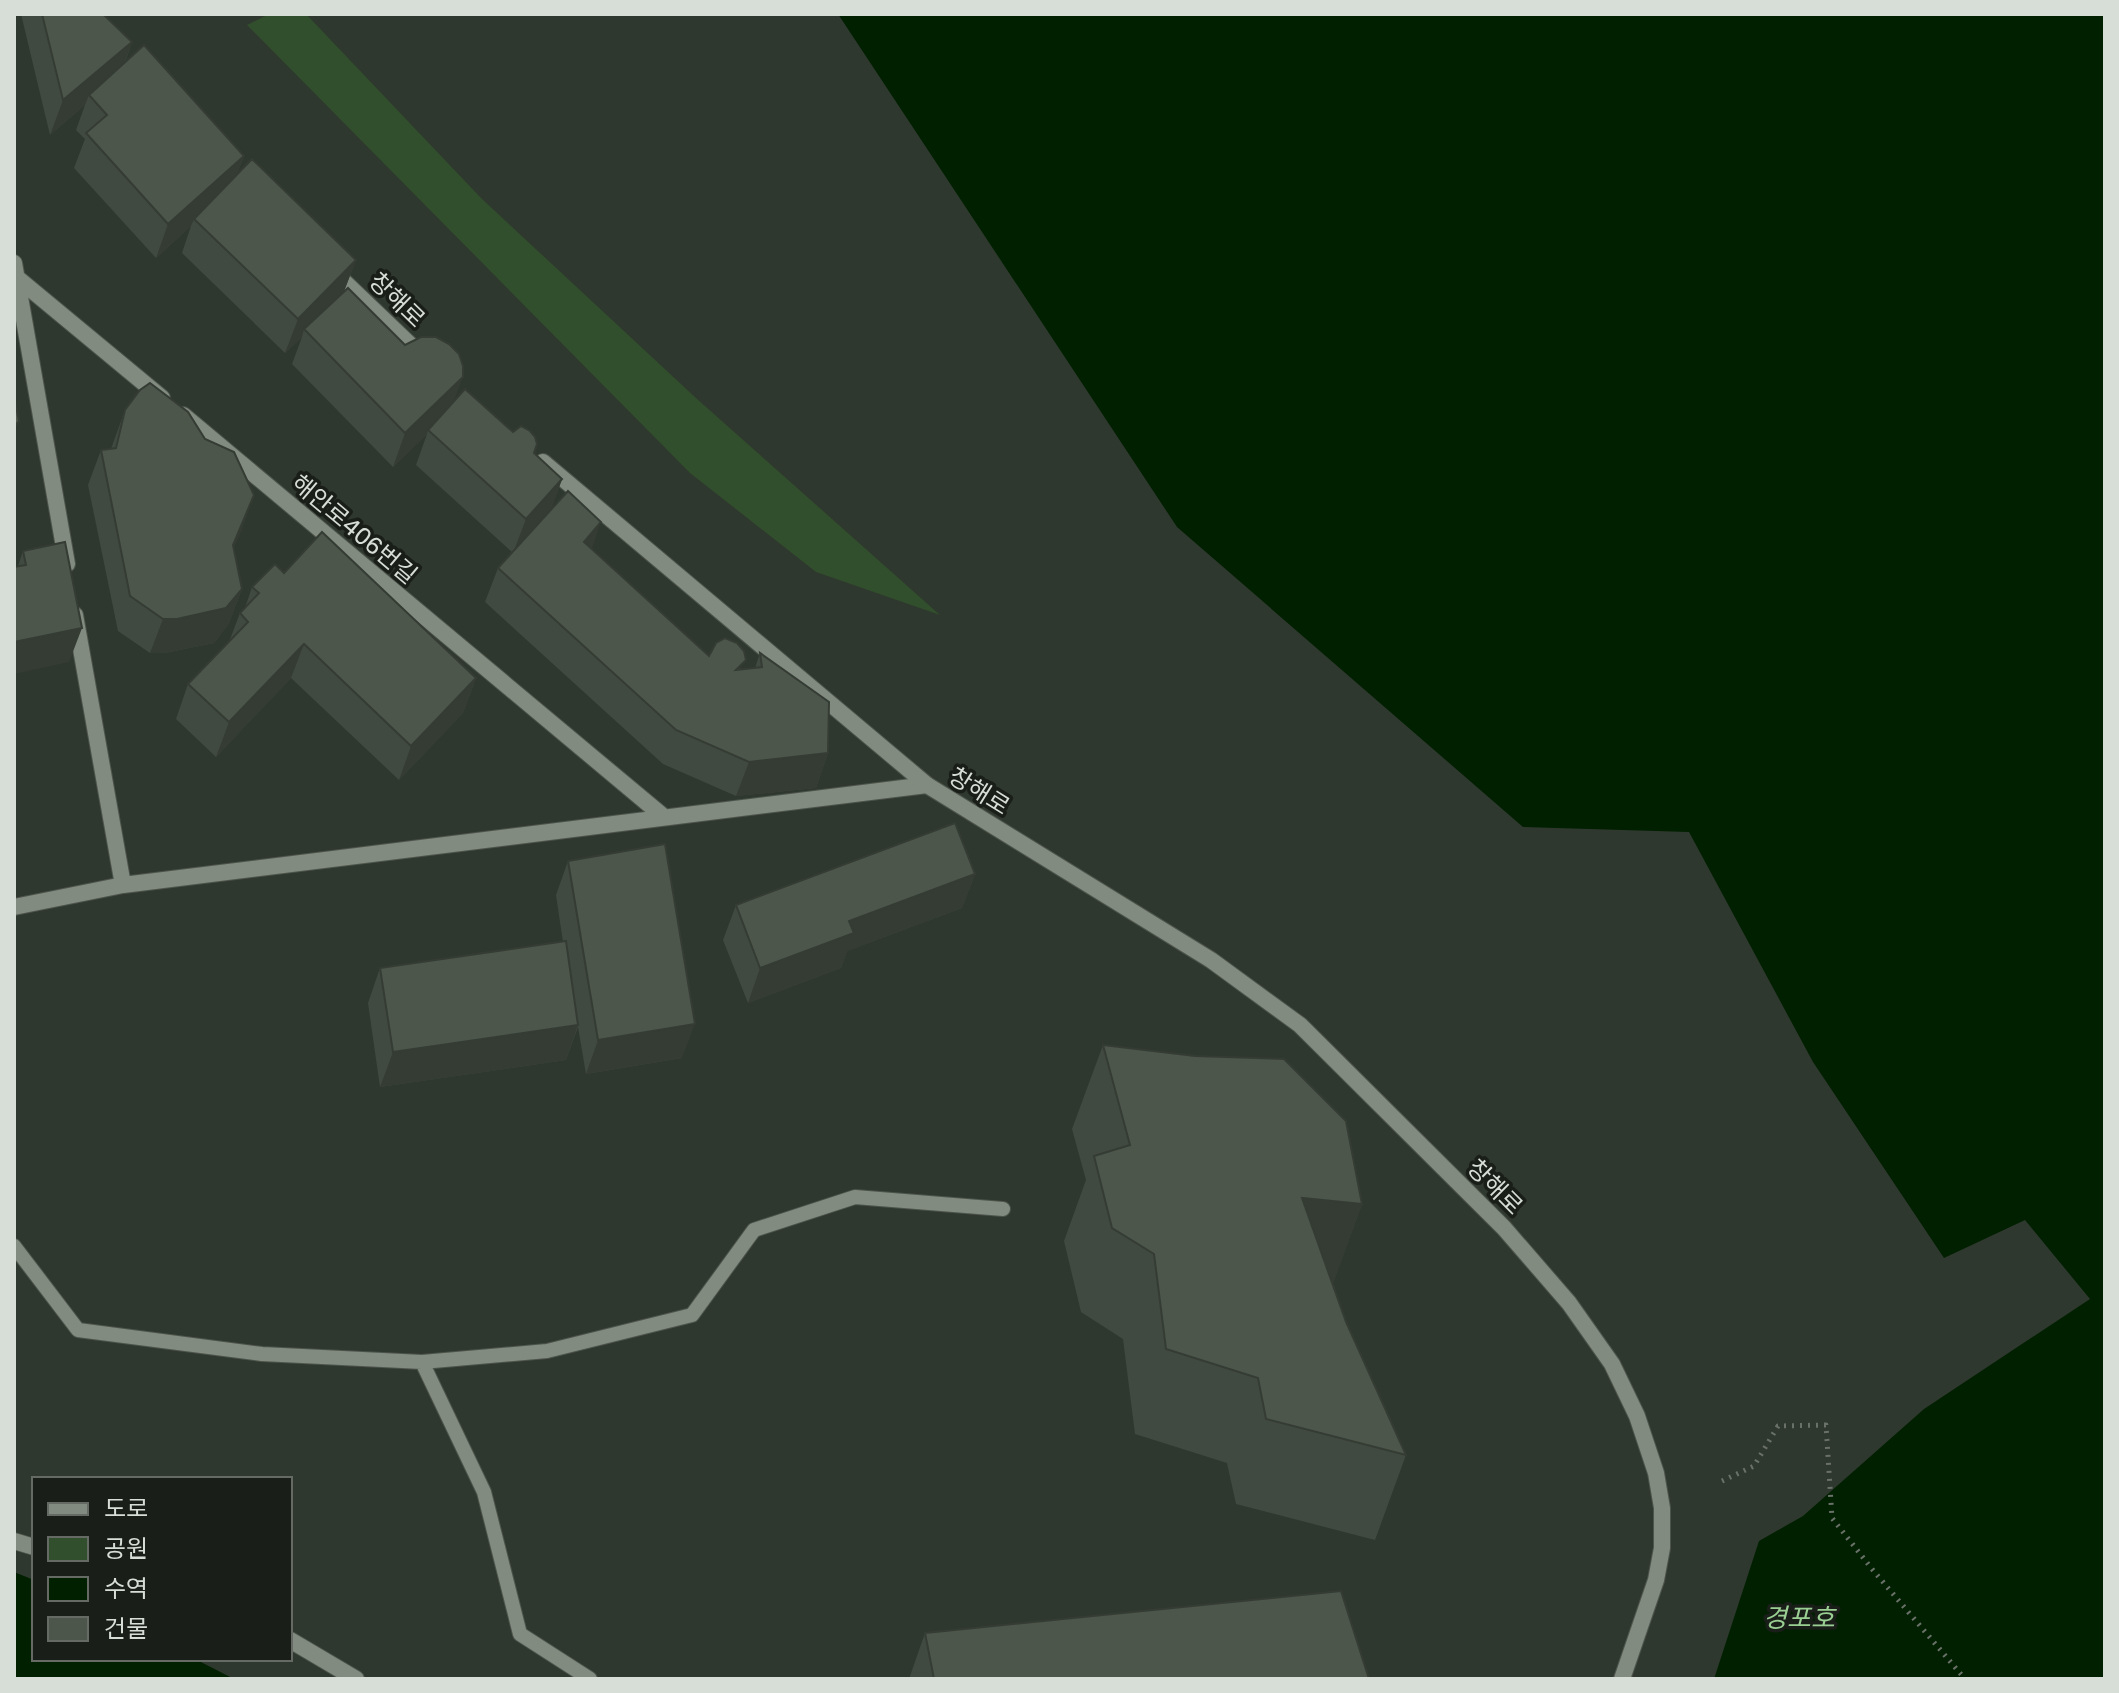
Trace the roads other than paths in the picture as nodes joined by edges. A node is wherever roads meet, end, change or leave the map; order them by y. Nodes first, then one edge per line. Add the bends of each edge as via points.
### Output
1 (324, 262) edge
2 (15, 270) edge
3 (433, 367) edge
4 (527, 449) edge
5 (68, 573) edge
6 (74, 604) edge
7 (927, 785) junction
8 (664, 817) junction
9 (123, 885) junction
10 (14, 907) edge
11 (1003, 1209) dead end
12 (14, 1246) edge
13 (422, 1362) junction
14 (292, 1641) edge
15 (356, 1679) edge
16 (590, 1679) edge
17 (1622, 1679) edge

1 - 3 street, 창해로
2 - 5 street, 해안로406번길
2 - 8 street, 해안로406번길
4 - 7 street, 창해로
6 - 9 street
7 - 8 street
7 - 17 street, 창해로 via 1211,960 1300,1025 1504,1228 1569,1303 1612,1364 1637,1416 1662,1508 1656,1580
8 - 9 street
9 - 10 street
11 - 13 lane via 855,1197 754,1230 692,1315 547,1351
12 - 13 lane via 78,1330 262,1354
13 - 16 lane via 484,1492 520,1634
14 - 15 street

